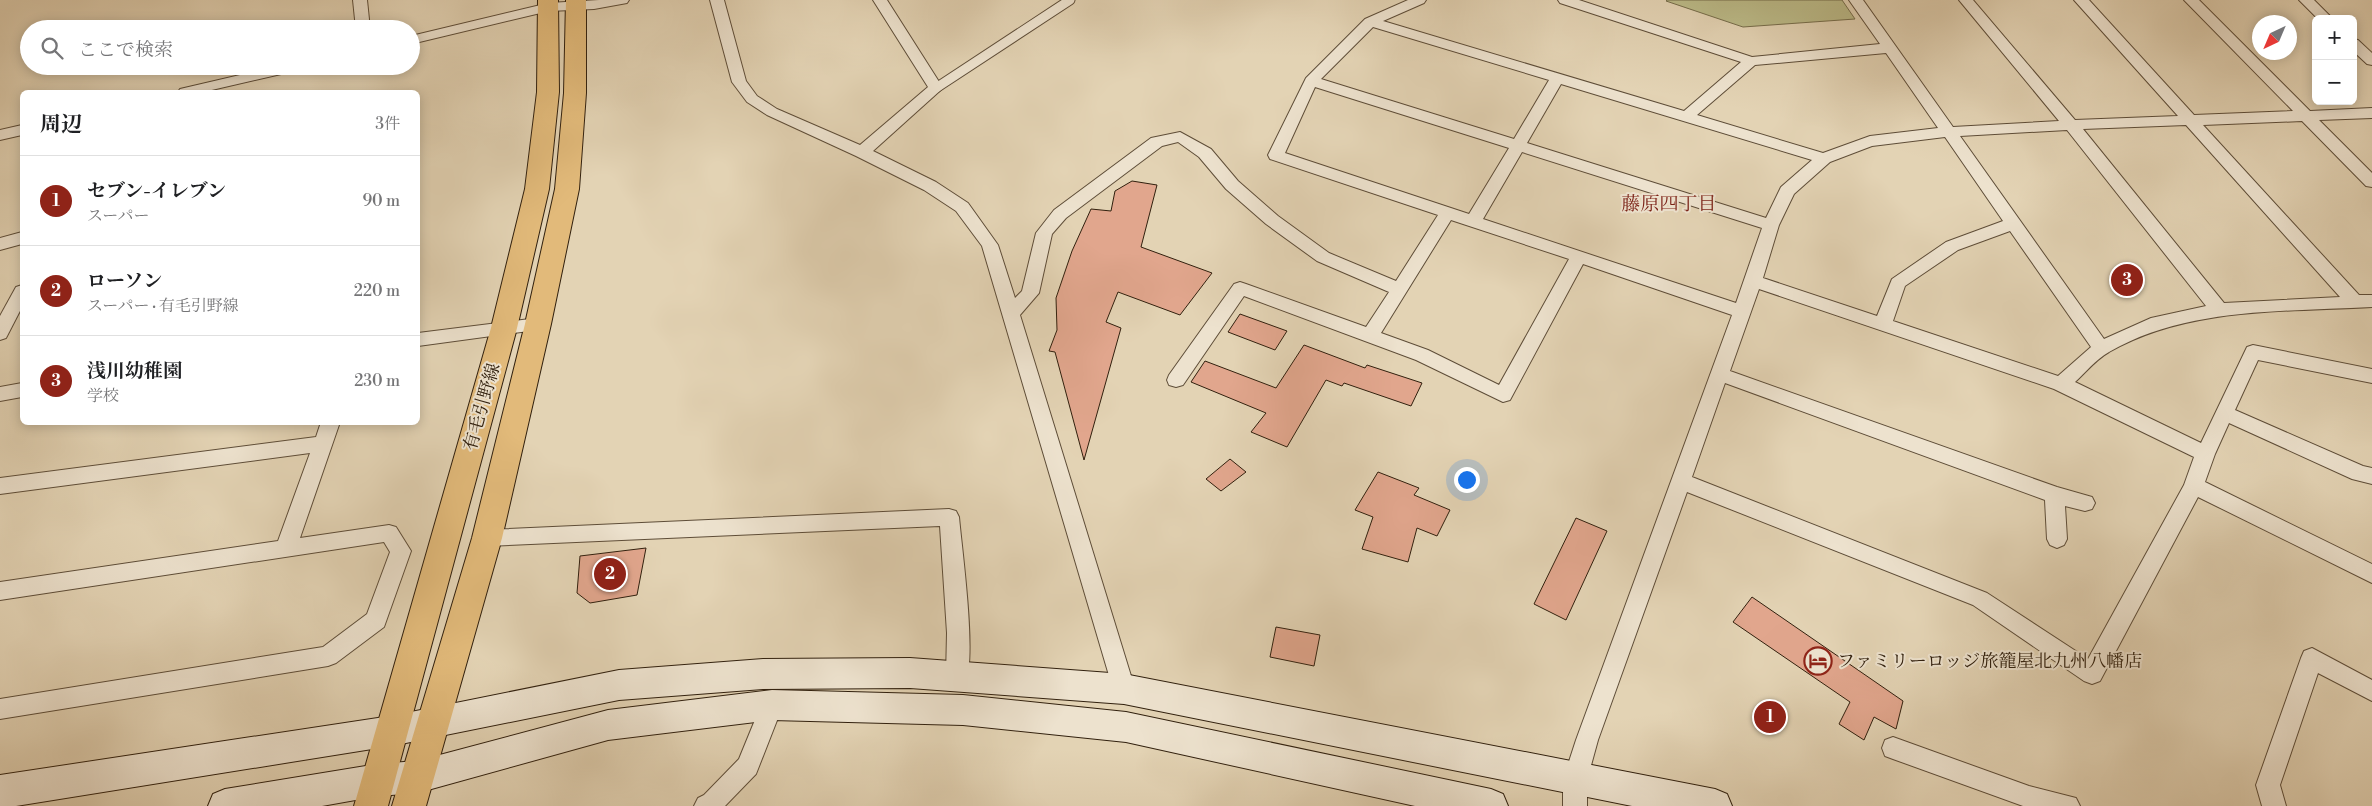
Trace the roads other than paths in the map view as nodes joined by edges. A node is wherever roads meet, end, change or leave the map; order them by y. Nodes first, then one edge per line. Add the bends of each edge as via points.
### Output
1 (360, 0) edge
2 (622, 0) edge
3 (717, 0) edge
4 (880, 0) edge
5 (1070, 0) edge
6 (1419, 0) edge
7 (1565, 0) edge
8 (1856, 0) edge
9 (1966, 0) edge
10 (2080, 0) edge
11 (2191, 0) edge
12 (2306, 0) edge
13 (576, 3) edge
14 (548, 4) edge
15 (2322, 15) edge
16 (362, 20) edge
17 (1370, 22) junction
18 (420, 38) edge
19 (1888, 48) junction
20 (2357, 48) edge
21 (1751, 61) junction
22 (2372, 61) edge
23 (259, 75) edge
24 (1557, 79) junction
25 (1311, 80) junction
26 (936, 88) junction
27 (194, 90) edge
28 (2372, 113) edge
29 (1687, 116) junction
30 (2307, 116) junction
31 (2188, 120) junction
32 (2071, 125) junction
33 (20, 131) edge
34 (1950, 132) junction
35 (0, 136) edge
36 (1518, 145) junction
37 (862, 152) junction
38 (1824, 158) junction
39 (2372, 182) edge
40 (1448, 212) junction
41 (1474, 220) junction
42 (2014, 223) junction
43 (1771, 225) junction
44 (20, 239) edge
45 (0, 244) edge
46 (1579, 256) junction
47 (1753, 281) junction
48 (1400, 290) junction
49 (20, 295) edge
50 (2372, 301) edge
51 (2354, 302) junction
52 (2219, 310) junction
53 (1742, 311) junction
54 (1010, 314) junction
55 (538, 324) junction
56 (1884, 324) junction
57 (504, 328) junction
58 (0, 333) edge
59 (1370, 336) junction
60 (420, 340) edge
61 (2102, 348) junction
62 (1719, 374) junction
63 (2372, 376) edge
64 (1176, 380) dead end
65 (2061, 384) junction
66 (20, 390) edge
67 (0, 394) edge
68 (2226, 414) junction
69 (330, 425) edge
70 (323, 444) junction
71 (2205, 454) junction
72 (2372, 476) edge
73 (1680, 480) junction
74 (0, 486) edge
75 (2194, 486) junction
76 (2055, 495) junction
77 (2085, 503) dead end
78 (487, 538) junction
79 (2056, 539) dead end
80 (286, 549) junction
81 (2372, 574) edge
82 (0, 591) edge
83 (957, 677) junction
84 (1124, 689) junction
85 (2372, 692) edge
86 (772, 705) junction
87 (0, 709) edge
88 (432, 721) junction
89 (391, 730) junction
90 (1893, 748) dead end
91 (413, 791) edge
92 (0, 792) edge
93 (374, 793) edge
94 (1575, 793) edge
95 (225, 806) edge
96 (706, 806) edge
97 (1491, 806) edge
98 (1715, 806) edge
99 (2068, 806) edge
100 (2274, 806) edge

1 - 16 street
2 - 13 street
3 - 37 street via 739,82 752,100
4 - 26 street
5 - 26 lane
6 - 17 street
7 - 21 street
8 - 19 street
9 - 32 street
10 - 31 street
11 - 30 street
12 - 15 street
13 - 14 street
13 - 55 main road, 有毛引野線 via 575,93 567,189
14 - 18 street
14 - 57 main road, 有毛引野線 via 548,92 537,190
17 - 24 street
17 - 25 street
19 - 21 street
19 - 34 street
20 - 22 street
21 - 29 street
23 - 27 street
24 - 29 street
24 - 36 street
25 - 36 street
25 - 40 street via 1276,155
26 - 37 street
28 - 30 street
29 - 38 street
30 - 31 street
30 - 39 street
31 - 32 street
31 - 51 street
32 - 34 street
32 - 52 street
33 - 35 street
34 - 38 street via 1870,141
34 - 42 street
36 - 41 street
36 - 43 street
37 - 54 street via 930,186 962,207 990,246
38 - 43 street via 1787,190
40 - 41 street
40 - 48 street
41 - 46 street
42 - 56 street via 1952,246 1898,283
42 - 61 street
43 - 47 street
44 - 45 street
46 - 53 street
46 - 59 street via 1503,395 1422,355
47 - 53 street
47 - 56 street
48 - 54 street via 1323,258 1272,220 1232,184 1205,153 1180,137 1157,142 1060,214 1044,233 1030,293
48 - 59 street
49 - 58 street
50 - 51 street
51 - 52 street
52 - 61 street via 2157,323
53 - 62 street
54 - 84 street
55 - 57 street
55 - 78 main road, 有毛引野線
56 - 65 street
57 - 60 street
57 - 89 main road, 有毛引野線
59 - 64 street via 1240,288
61 - 65 street
62 - 73 street
62 - 76 street
63 - 68 street via 2253,352
65 - 71 street
66 - 67 street
68 - 71 street
68 - 72 street via 2359,474
69 - 70 street
70 - 74 street
70 - 80 street
71 - 75 street
73 - 75 street via 1980,599 2092,674
73 - 94 street via 1587,740
75 - 81 street
76 - 77 street
76 - 79 street
78 - 83 street via 949,517 958,633
78 - 88 main road, 有毛引野線
80 - 82 street
80 - 87 street via 389,534 401,550 376,620 328,656
83 - 84 street
83 - 88 street via 910,673 763,674 619,685
84 - 94 street
85 - 100 street via 2312,658 2268,785
86 - 91 street via 608,725
86 - 96 street via 748,766
86 - 97 street via 963,710 1126,727
88 - 89 street
88 - 91 main road, 有毛引野線
89 - 92 street
89 - 93 main road, 有毛引野線
90 - 99 street via 2029,797
91 - 93 street
93 - 95 street
94 - 98 street

